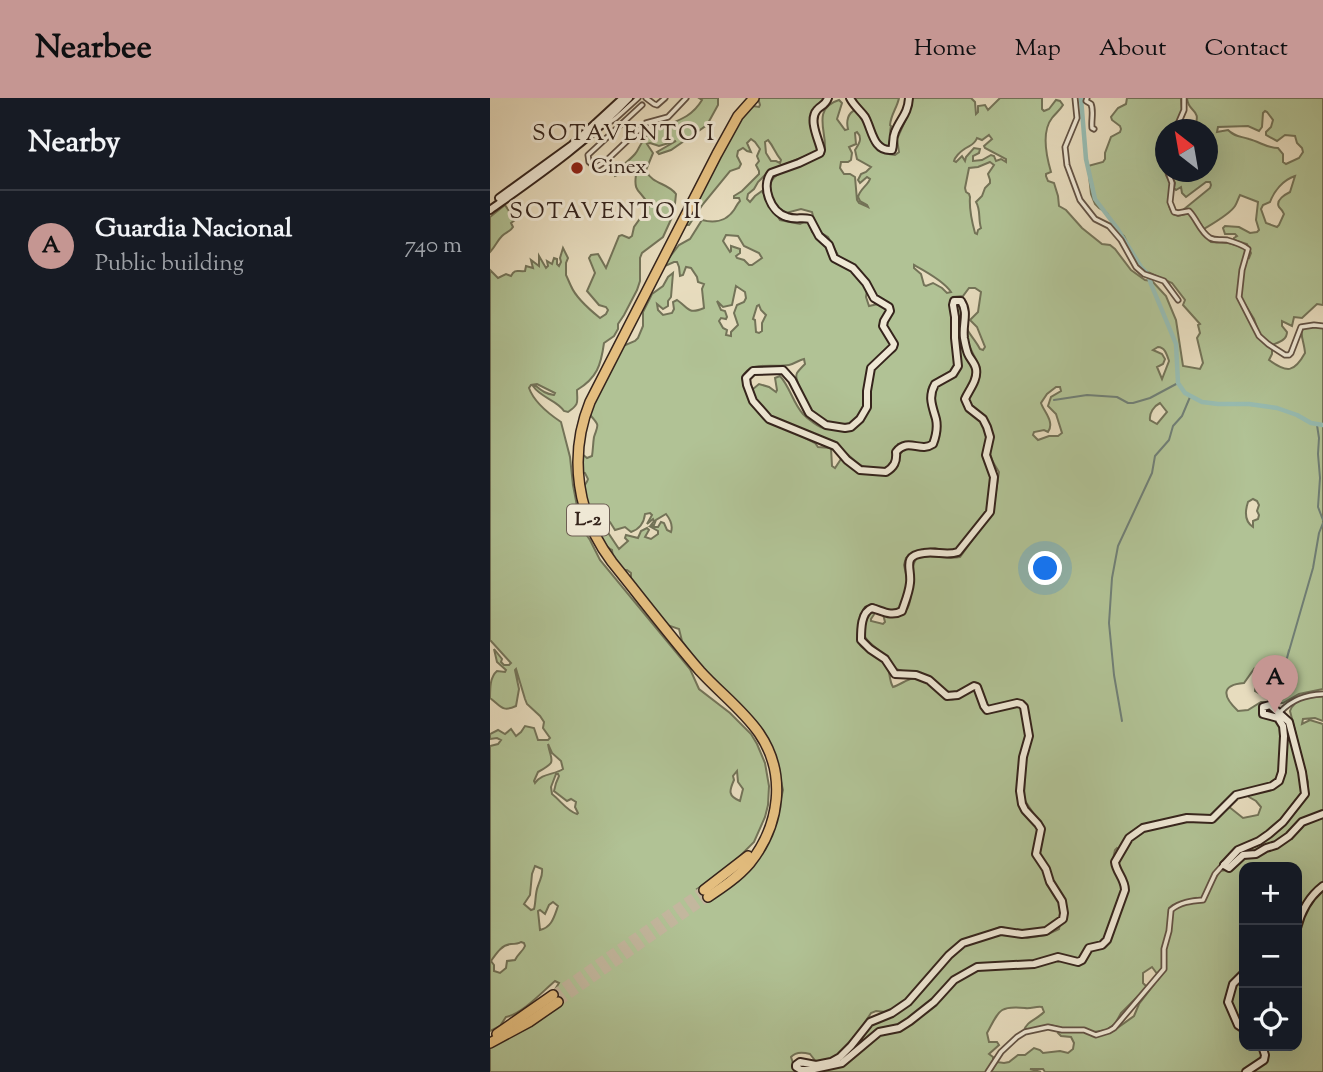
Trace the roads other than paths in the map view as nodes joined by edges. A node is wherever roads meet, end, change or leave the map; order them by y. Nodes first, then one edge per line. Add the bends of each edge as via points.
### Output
1 (623, 98) edge
2 (638, 98) edge
3 (646, 98) edge
4 (665, 98) edge
5 (686, 98) edge
6 (747, 98) edge
7 (754, 98) edge
8 (828, 98) edge
9 (850, 98) edge
10 (909, 98) edge
11 (1075, 98) edge
12 (1087, 98) edge
13 (1184, 98) edge
14 (631, 100) edge
15 (642, 105) dead end
16 (1180, 119) edge
17 (1094, 130) dead end
18 (1171, 182) edge
19 (490, 208) edge
20 (1178, 300) dead end
21 (1323, 326) edge
22 (1323, 694) edge
23 (1280, 712) junction
24 (1323, 814) edge
25 (1224, 865) junction
26 (1323, 886) edge
27 (1298, 925) edge
28 (1239, 978) edge
29 (1239, 1026) edge
30 (490, 1038) edge
31 (490, 1043) edge
32 (1264, 1051) edge
33 (988, 1072) edge
34 (1246, 1072) edge

1 - 19 main road via 572,145
2 - 14 street
3 - 4 street via 657,105
3 - 14 street
5 - 15 street via 671,114 646,123 598,166 589,162 588,155
6 - 7 highway, L-2 via 711,153 586,400 574,450 577,497 597,547 693,668 754,733 770,766 773,803 762,837 706,894 732,880 766,839 777,803 774,765 754,726 696,666 600,545 581,496 578,450 590,402 717,154
8 - 23 main road via 814,116 820,153 774,171 767,180 767,192 783,216 810,219 834,258 853,268 874,298 889,308 883,327 894,344 872,368 867,407 851,427 826,425 809,413 785,370 753,371 746,378 747,385 755,403 771,420 835,446 860,470 886,472 896,462 899,448 932,446 936,422 930,396 935,384 958,366 953,304 962,302 964,340 976,370 965,399 983,419 990,437 986,455 994,477 990,512 958,552 927,552 911,559 902,611 889,614 868,609 861,640 885,659 895,674 929,680 947,696 976,686 988,710 1017,703 1024,707 1029,736 1021,801 1040,827 1036,854 1062,901 1064,916 1050,930 1001,931 963,943 905,1005 868,1023 840,1057 816,1065 800,1062 796,1067 810,1070 842,1063 879,1032 899,1028 918,1015 954,980 974,968 1038,964 1058,957 1077,962 1090,948 1102,945 1125,890 1115,862 1130,836 1183,819 1212,820 1236,795 1279,781 1283,726 1277,717 1263,715 1262,708 1270,705
9 - 10 main road via 878,145 888,151 894,148 893,135
11 - 20 street via 1077,118 1065,147 1080,200 1121,240 1136,267 1164,281
12 - 17 street via 1093,108
13 - 16 street
14 - 19 main road via 550,167
18 - 21 street via 1174,212 1190,212 1212,239 1248,249 1239,295 1262,340 1289,355 1301,327
22 - 23 street via 1296,699
23 - 25 main road via 1290,724 1305,793 1283,822 1238,850
24 - 25 main road via 1302,822 1276,845 1243,855 1229,868
25 - 33 street via 1214,874 1204,899 1171,910 1164,969 1116,1026 1099,1034 1048,1027 1025,1032 1001,1052
26 - 27 main road via 1302,911
28 - 29 main road via 1228,1002
30 - 31 highway via 556,998 529,1022
32 - 34 main road via 1264,1060

